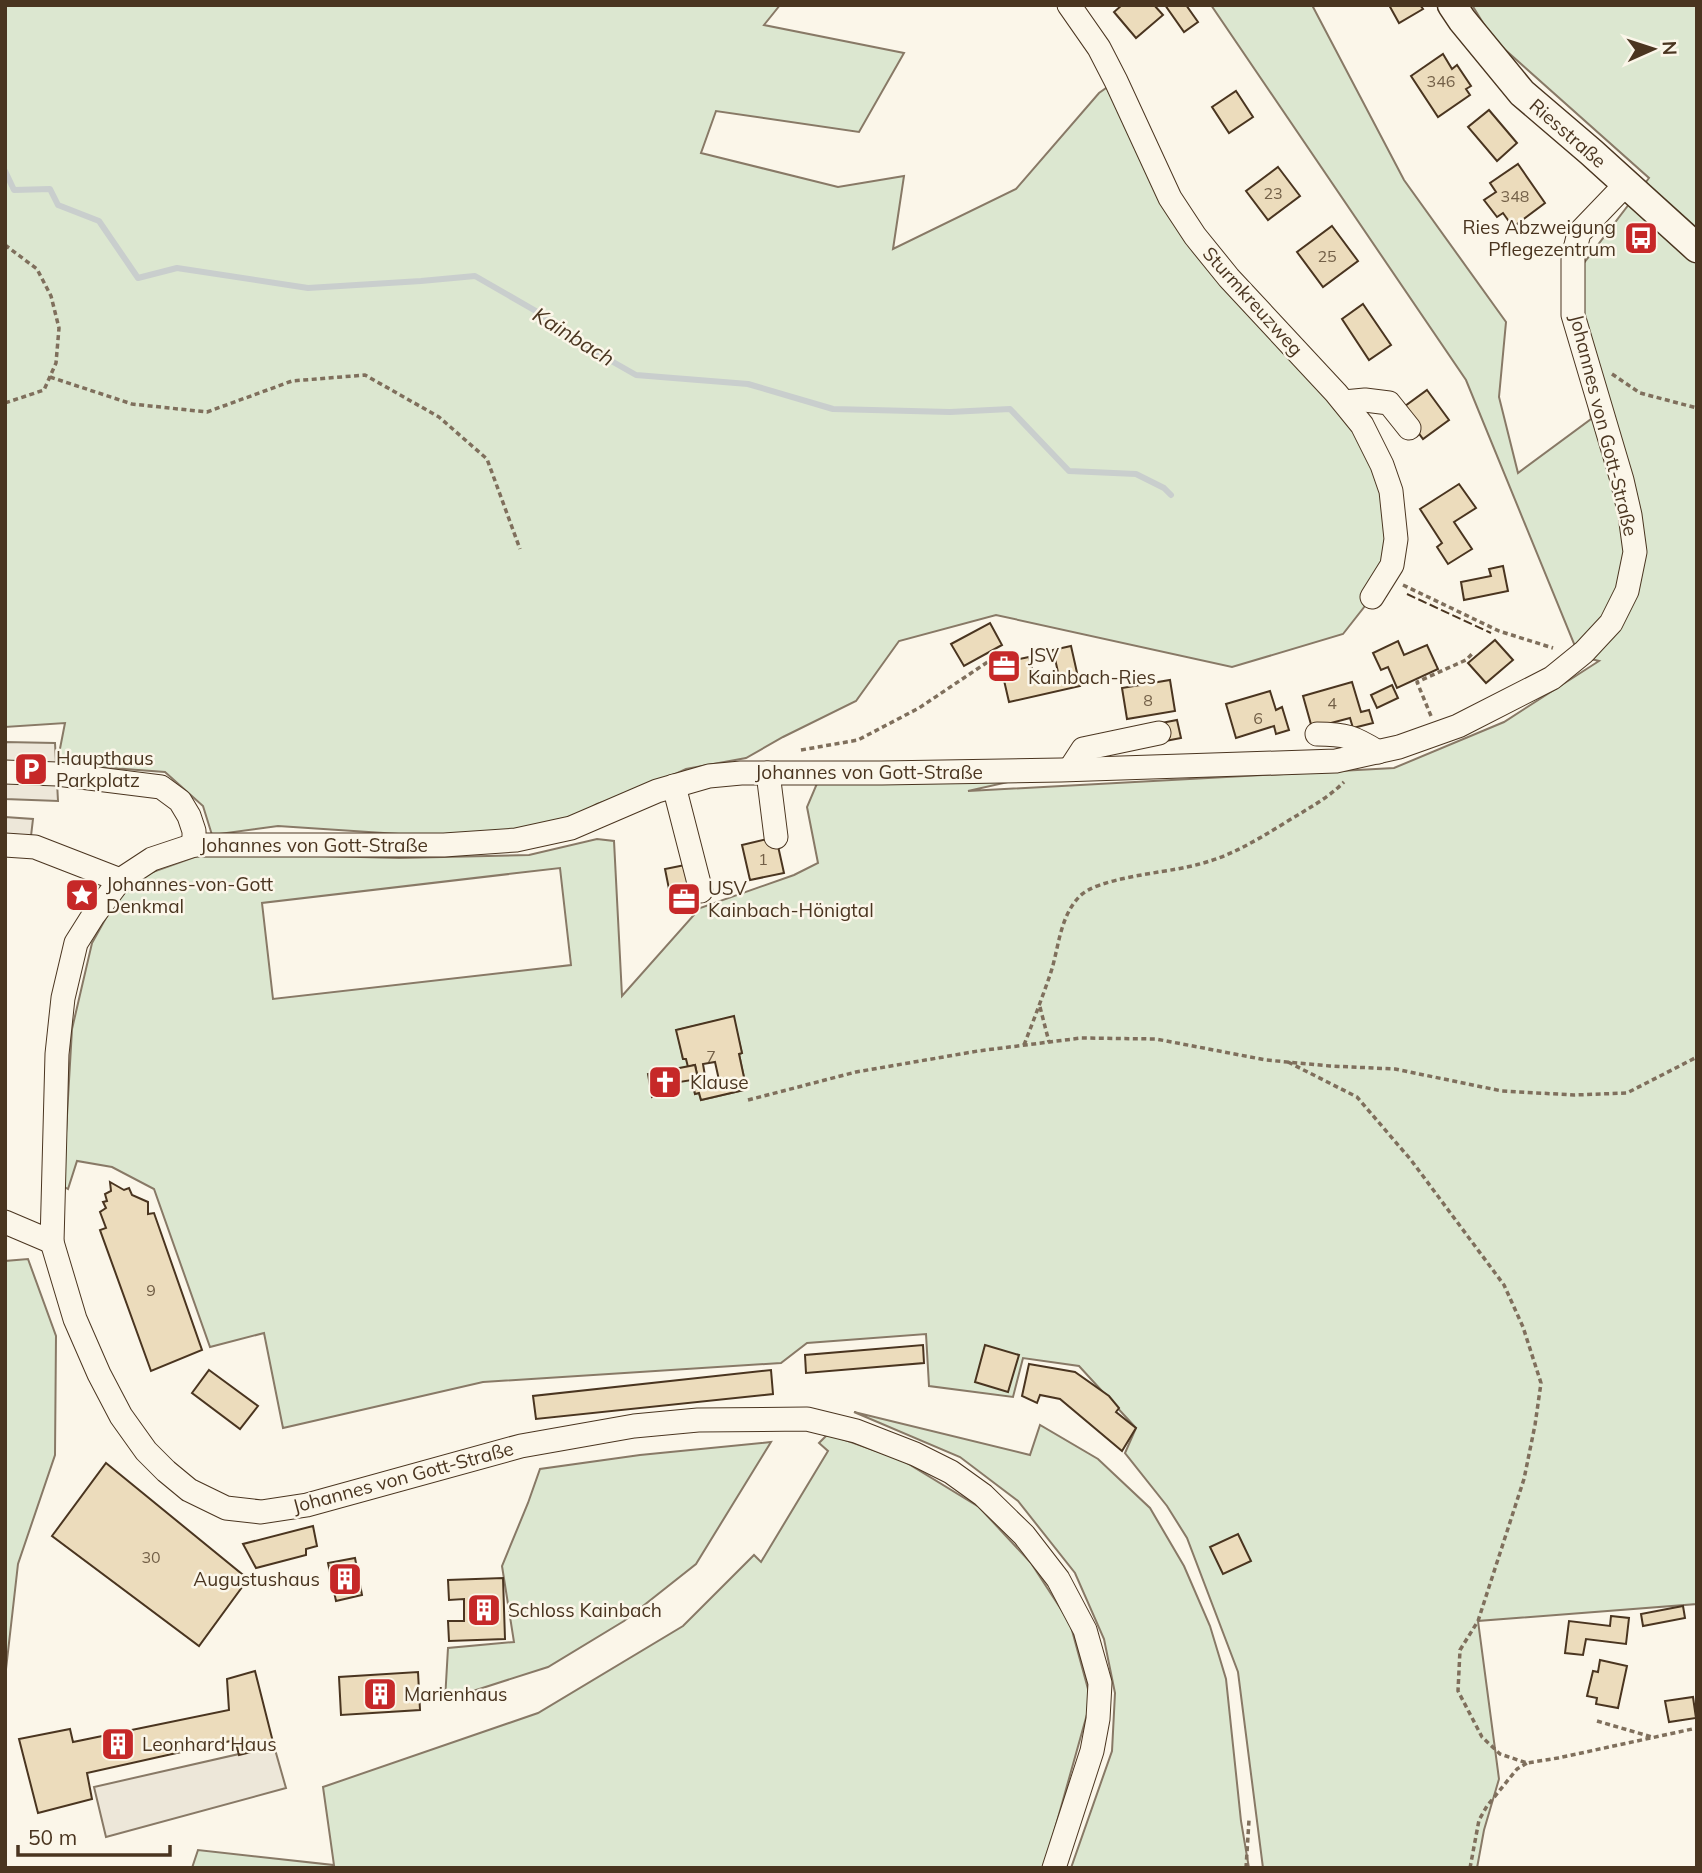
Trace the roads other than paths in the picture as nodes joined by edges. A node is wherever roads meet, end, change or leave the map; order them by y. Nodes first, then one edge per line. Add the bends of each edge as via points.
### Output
1 (1069, 5) edge
2 (1452, 5) edge
3 (1626, 184) junction
4 (1697, 248) edge
5 (1344, 402) junction
6 (1409, 429) dead end
7 (1372, 597) dead end
8 (1159, 733) dead end
9 (1317, 734) dead end
10 (1378, 752) junction
11 (1070, 769) junction
12 (5, 772) edge
13 (768, 773) junction
14 (674, 786) junction
15 (776, 837) dead end
16 (5, 845) edge
17 (194, 845) junction
18 (120, 880) junction
19 (701, 891) dead end
20 (5, 1222) edge
21 (52, 1242) junction
22 (1054, 1868) edge

1 - 5 street, Sturmkreuzweg via 1099,48 1170,198 1195,236
2 - 3 main road, Riesstraße via 1522,93
3 - 4 main road, Riesstraße
3 - 10 street, Johannes von Gott-Straße via 1579,233 1573,257 1573,315 1630,515 1635,551 1627,590 1611,622 1552,678 1458,726
5 - 6 street via 1389,403
5 - 7 street, Sturmkreuzweg via 1362,425 1391,491 1396,539 1392,565
8 - 11 street via 1083,749
9 - 10 street via 1358,739
10 - 11 street, Johannes von Gott-Straße via 1336,761
11 - 13 street, Johannes von Gott-Straße
12 - 17 street via 161,787 180,801 190,816
13 - 14 street, Johannes von Gott-Straße via 709,776
13 - 15 street
14 - 17 street, Johannes von Gott-Straße via 571,828 516,840 444,845
14 - 19 street
16 - 18 street via 35,847
17 - 18 street, Johannes von Gott-Straße via 152,859
18 - 21 street, Johannes von Gott-Straße via 76,943 64,998 57,1054
20 - 21 street
21 - 22 street, Johannes von Gott-Straße via 75,1319 121,1416 166,1471 189,1490 226,1508 261,1512 307,1505 521,1446 698,1420 807,1419 856,1431 951,1472 983,1494 1024,1535 1058,1579 1085,1630 1100,1683 1092,1751

